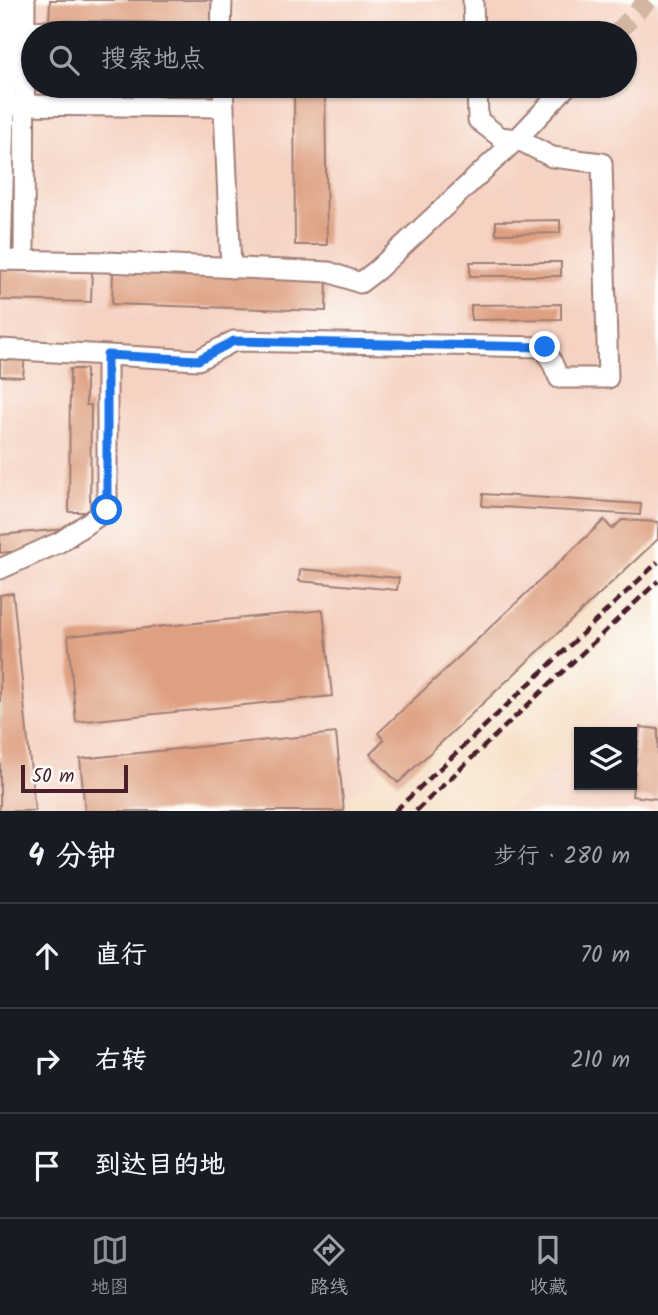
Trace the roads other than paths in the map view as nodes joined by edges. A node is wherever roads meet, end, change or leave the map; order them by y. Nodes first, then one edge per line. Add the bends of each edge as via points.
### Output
1 (8, 0) edge
2 (24, 0) edge
3 (222, 0) edge
4 (472, 0) edge
5 (221, 21) edge
6 (473, 21) edge
7 (10, 30) edge
8 (224, 98) edge
9 (477, 98) edge
10 (556, 98) edge
11 (10, 105) edge
12 (224, 107) junction
13 (517, 139) junction
14 (1, 260) edge
15 (24, 260) junction
16 (231, 268) junction
17 (0, 349) edge
18 (107, 355) junction
19 (0, 569) edge

1 - 7 street
2 - 7 street
3 - 5 street
4 - 6 street
7 - 11 street
8 - 12 street
9 - 13 street via 478,120 500,137
10 - 13 street
11 - 12 street
11 - 14 street
11 - 15 street
12 - 16 street
13 - 16 street via 360,283 328,272
13 - 18 street via 552,157 601,163 608,378 559,378 545,347 234,341 198,360
14 - 15 street
15 - 16 street
17 - 18 street
18 - 19 street via 107,510 60,542

